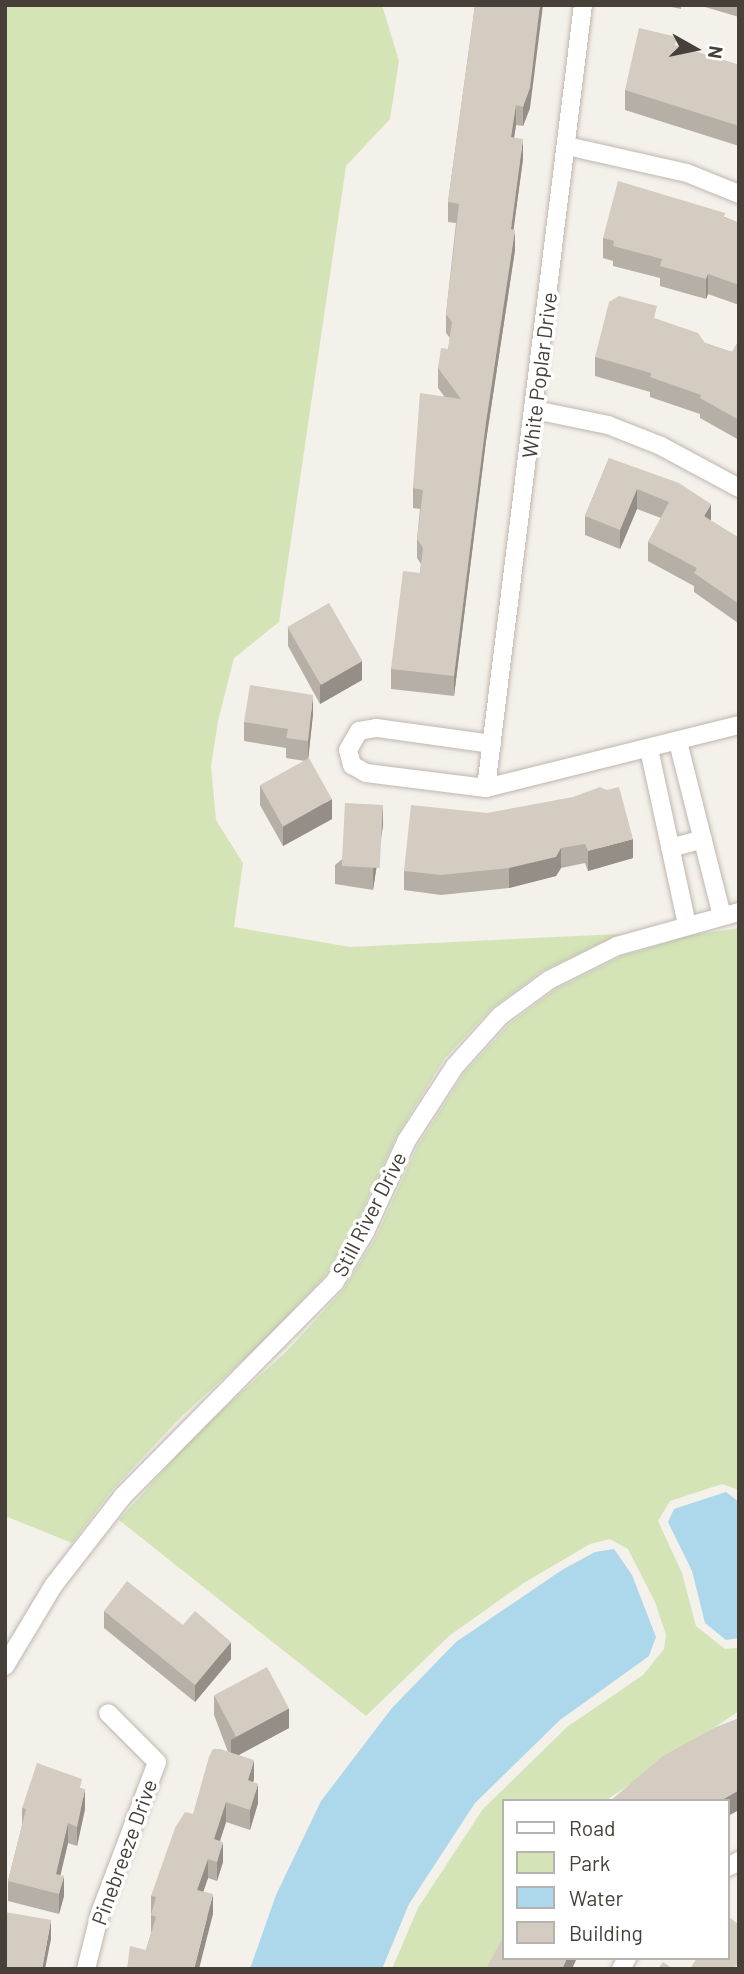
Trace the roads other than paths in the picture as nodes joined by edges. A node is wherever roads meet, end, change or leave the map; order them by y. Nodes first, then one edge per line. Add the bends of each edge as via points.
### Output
1 (583, 5) edge
2 (567, 146) junction
3 (739, 194) edge
4 (535, 410) junction
5 (739, 488) edge
6 (739, 726) edge
7 (678, 742) junction
8 (492, 744) junction
9 (649, 749) junction
10 (486, 788) junction
11 (703, 839) junction
12 (670, 848) junction
13 (730, 914) edge
14 (687, 925) junction
15 (5, 1666) edge
16 (108, 1713) dead end
17 (86, 1969) edge

1 - 2 street, White Poplar Drive
2 - 3 street via 687,173
2 - 4 street, White Poplar Drive
4 - 5 street via 608,425
4 - 8 street, White Poplar Drive
6 - 7 street
7 - 9 street
7 - 11 street
8 - 10 street, White Poplar Drive
8 - 10 street via 376,728 359,731 348,750 352,765 366,774
9 - 10 street
9 - 12 street
11 - 12 street
11 - 13 street
12 - 14 street
13 - 14 street, Still River Drive
14 - 15 street, Still River Drive via 617,946 549,980 500,1016 455,1066 407,1140 365,1233 334,1283 123,1496 53,1586
16 - 17 street, Pinebreeze Drive via 158,1762 100,1913

